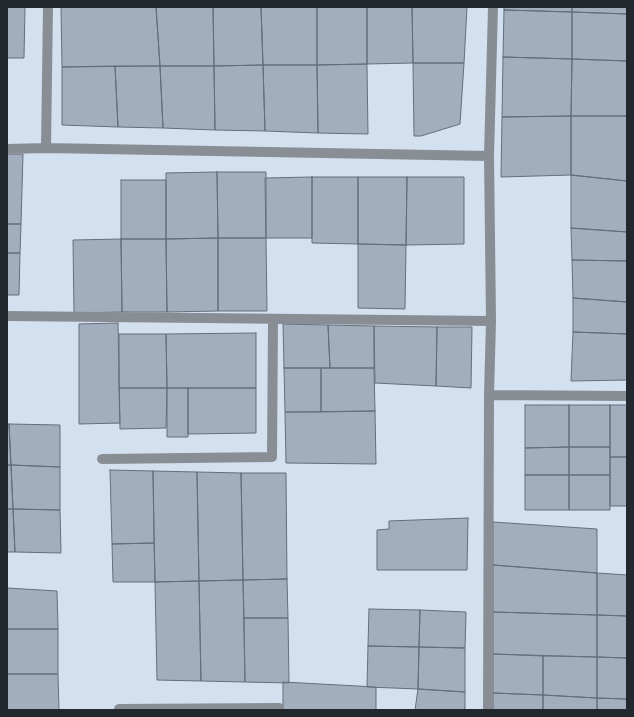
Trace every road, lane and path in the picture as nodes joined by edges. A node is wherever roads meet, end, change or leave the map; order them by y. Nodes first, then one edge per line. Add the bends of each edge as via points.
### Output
1 (48, 7) edge
2 (493, 7) edge
3 (46, 148) junction
4 (7, 149) edge
5 (489, 156) junction
6 (7, 316) edge
7 (273, 320) junction
8 (491, 321) junction
9 (489, 394) junction
10 (627, 396) edge
11 (102, 459) dead end
12 (119, 709) dead end
13 (279, 710) edge
14 (488, 710) edge

1 - 3 street
2 - 5 street
3 - 4 street
3 - 5 street
5 - 8 street
6 - 7 street
7 - 8 street
7 - 11 street via 272,457
8 - 9 street
9 - 10 street
9 - 14 street
12 - 13 street

